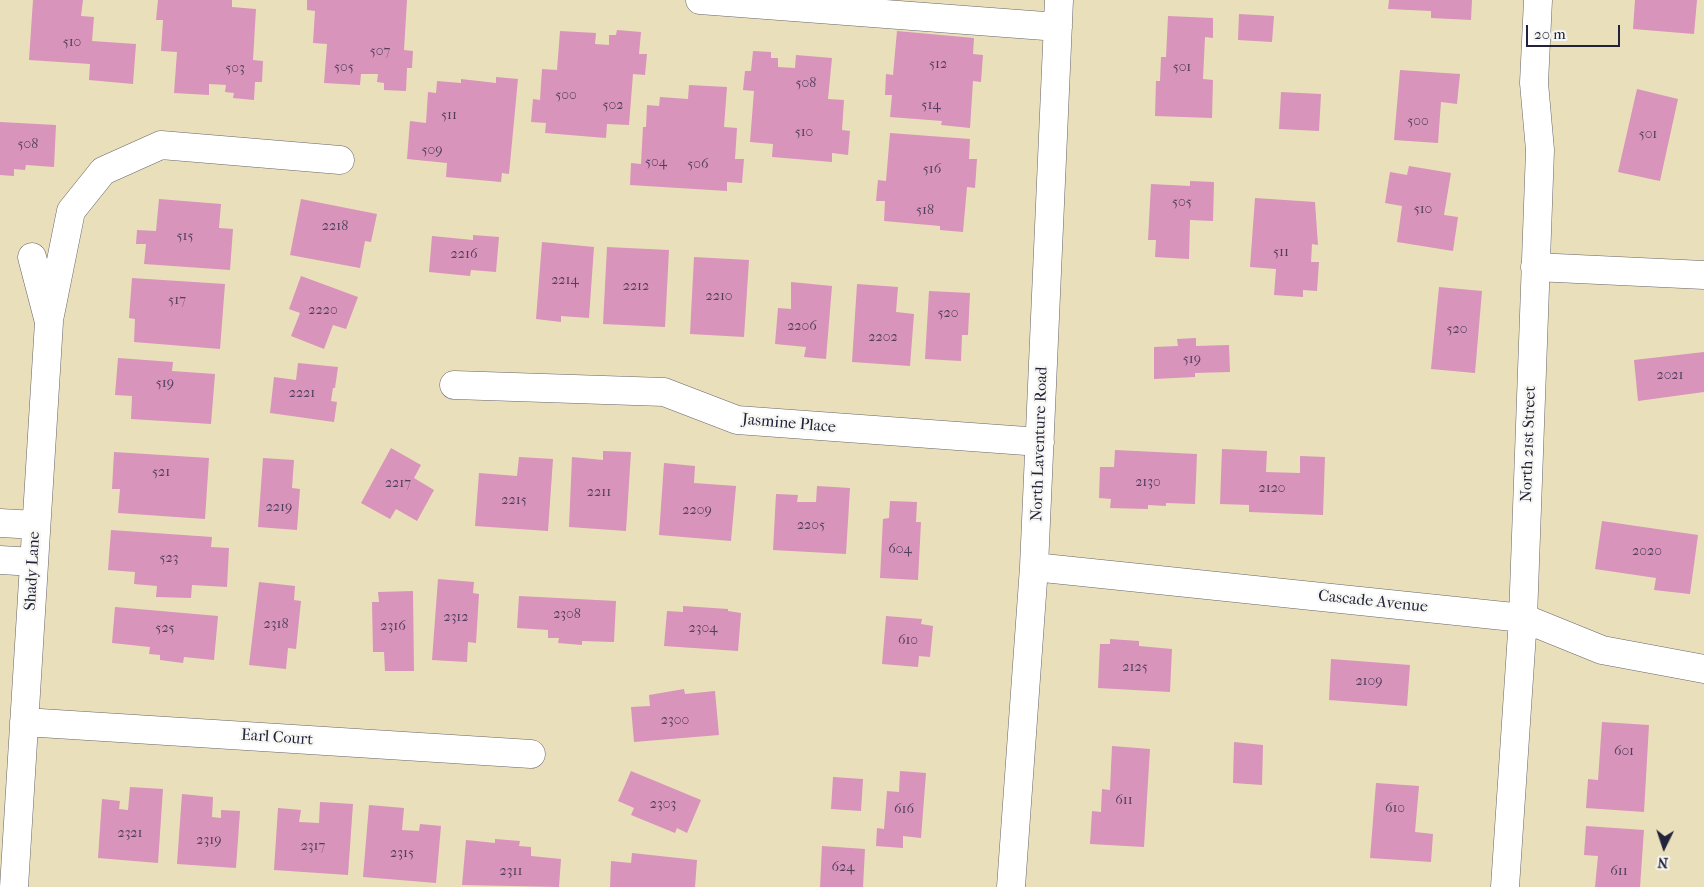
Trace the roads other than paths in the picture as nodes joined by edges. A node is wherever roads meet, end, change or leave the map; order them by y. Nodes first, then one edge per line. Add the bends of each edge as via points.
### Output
1 (700, 0) edge
2 (1059, 0) edge
3 (1538, 0) edge
4 (1058, 27) junction
5 (340, 160) dead end
6 (32, 257) dead end
7 (1535, 267) junction
8 (1704, 275) edge
9 (49, 322) junction
10 (454, 385) dead end
11 (1040, 442) junction
12 (0, 523) edge
13 (36, 525) junction
14 (0, 560) edge
15 (34, 562) junction
16 (1034, 567) junction
17 (1523, 618) junction
18 (1704, 669) edge
19 (24, 722) junction
20 (531, 754) dead end
21 (10, 871) edge
22 (1011, 887) edge
23 (1506, 887) edge

1 - 4 street
2 - 4 street, North Laventure Road
3 - 7 street, North 21st Street via 1534,83 1540,150
4 - 11 street, North Laventure Road
5 - 9 street via 161,145 103,171 71,211
6 - 9 street, Shady Lane
7 - 8 street
7 - 17 street, North 21st Street
9 - 13 street, Shady Lane
10 - 11 street, Jasmine Place via 664,392 737,420
11 - 16 street, North Laventure Road
12 - 13 street
13 - 15 street, Shady Lane
14 - 15 street
15 - 19 street, Shady Lane
16 - 17 street, Cascade Avenue
16 - 22 street, North Laventure Road
17 - 18 street, Cascade Avenue via 1602,650
17 - 23 street, North 21st Street
19 - 20 street, Earl Court
19 - 21 street, Shady Lane

